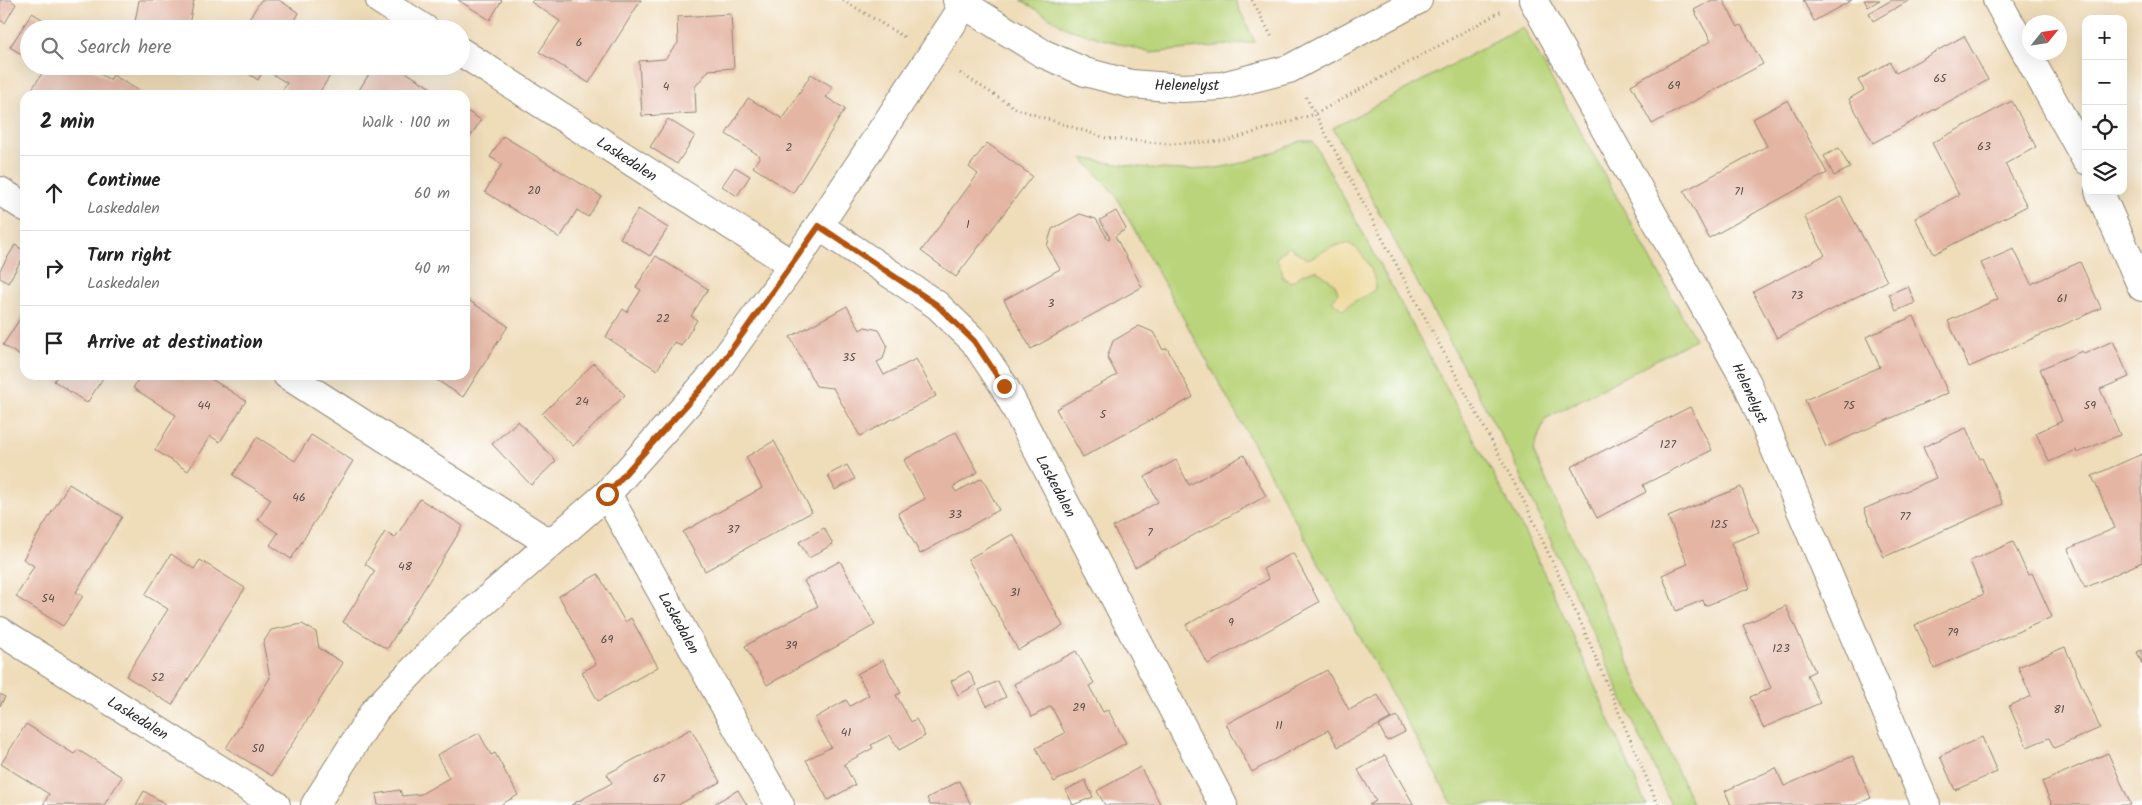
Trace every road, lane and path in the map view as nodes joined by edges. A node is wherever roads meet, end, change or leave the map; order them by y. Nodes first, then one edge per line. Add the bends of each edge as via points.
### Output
1 (380, 0) edge
2 (1252, 0) edge
3 (1418, 0) edge
4 (1533, 0) edge
5 (1997, 0) edge
6 (961, 2) edge
7 (411, 20) edge
8 (470, 58) edge
9 (1290, 69) junction
10 (2082, 153) edge
11 (0, 191) edge
12 (2102, 195) edge
13 (20, 204) edge
14 (819, 226) junction
15 (793, 265) junction
16 (2142, 287) edge
17 (295, 380) edge
18 (607, 494) junction
19 (550, 543) junction
20 (0, 631) edge
21 (276, 805) edge
22 (315, 805) edge
23 (780, 805) edge
24 (1224, 805) edge
25 (1658, 805) edge
26 (1926, 805) edge

1 - 7 street
2 - 9 path
3 - 9 street, Helenelyst
4 - 26 street, Helenelyst via 1747,382
5 - 10 street
6 - 9 street, Helenelyst via 1042,53 1085,72 1131,84 1182,88 1222,86
6 - 14 street
8 - 15 street, Laskedalen
9 - 25 path via 1526,505 1584,630
11 - 13 street
12 - 16 street
14 - 15 street
14 - 24 street, Laskedalen via 937,305 974,341 1004,386
15 - 18 street via 714,374
17 - 19 street
18 - 19 street
18 - 23 street, Laskedalen
19 - 22 street via 453,629 375,710
20 - 21 street, Laskedalen

